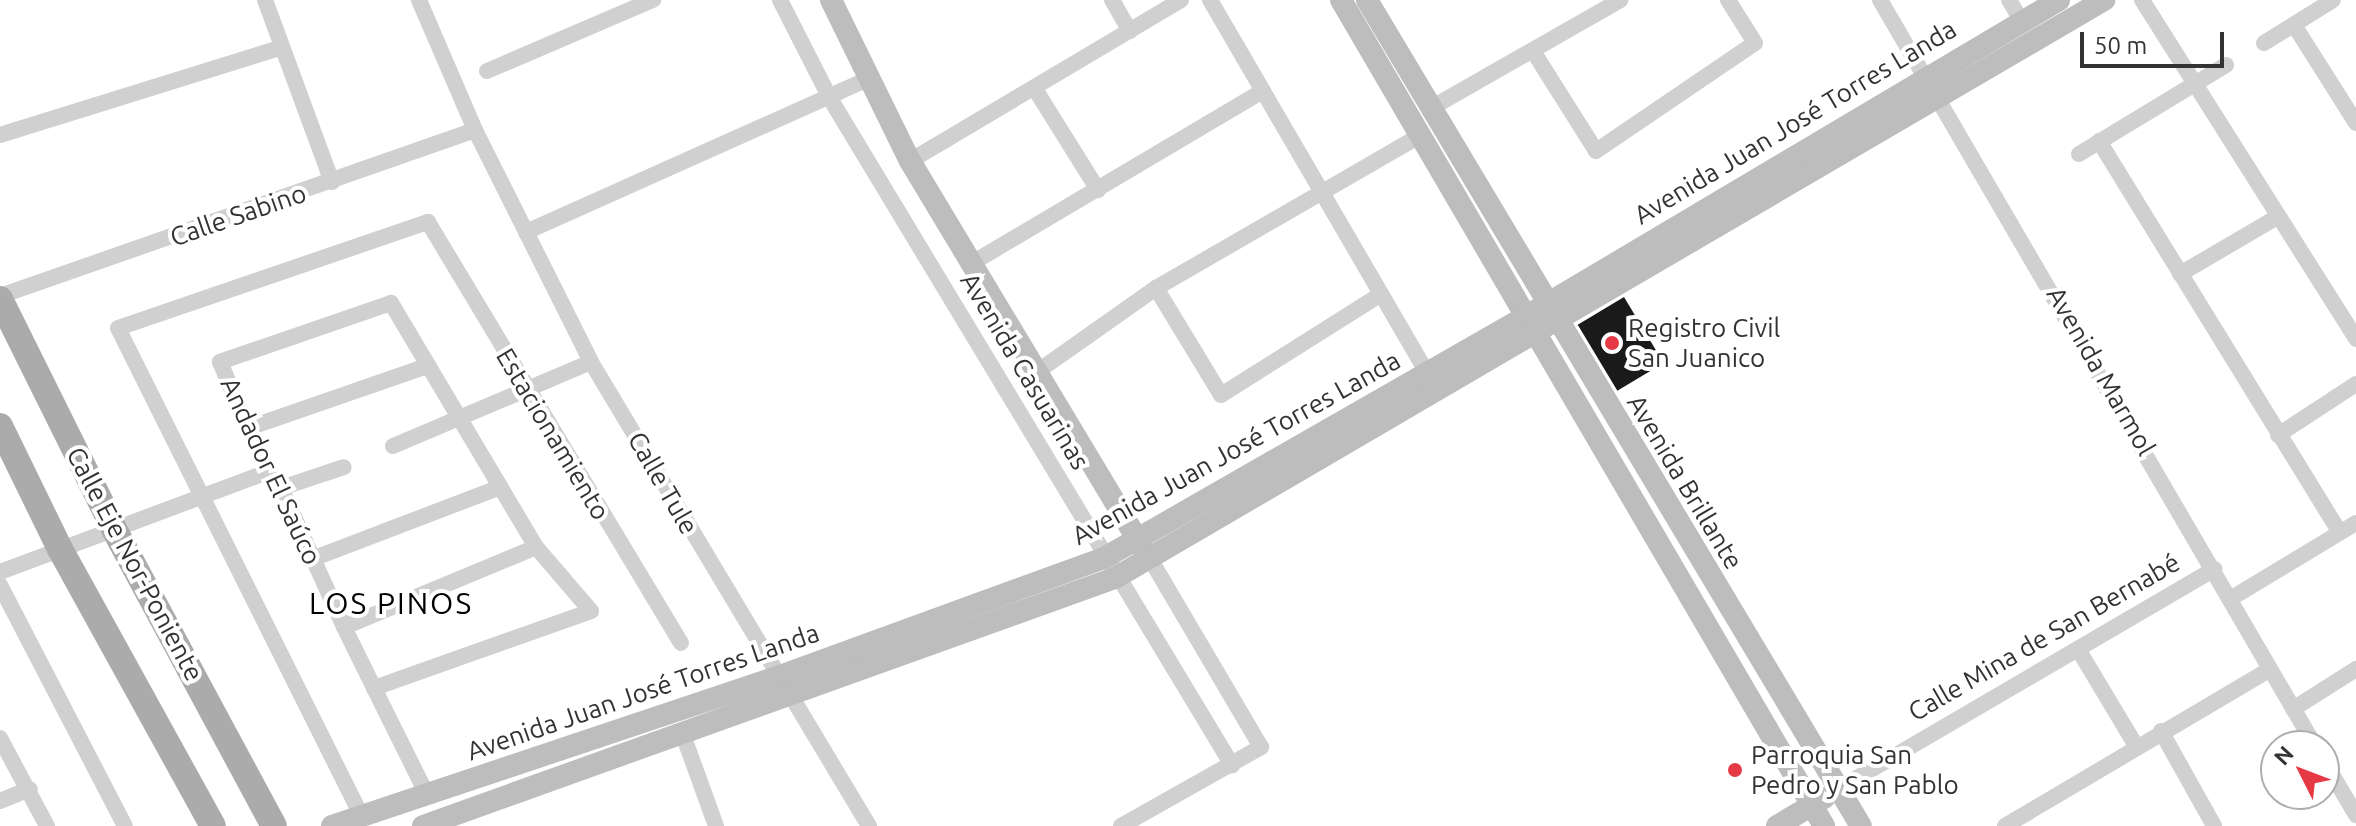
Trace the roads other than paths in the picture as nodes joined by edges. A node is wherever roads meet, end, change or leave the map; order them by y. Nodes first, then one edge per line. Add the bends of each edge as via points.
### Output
1 (265, 0) edge
2 (419, 0) edge
3 (599, 0) edge
4 (653, 0) edge
5 (780, 0) edge
6 (831, 0) edge
7 (1112, 0) edge
8 (1181, 0) edge
9 (1210, 0) edge
10 (1341, 0) edge
11 (1367, 0) edge
12 (1620, 0) edge
13 (1728, 0) edge
14 (1880, 0) edge
15 (2009, 0) edge
16 (2059, 0) edge
17 (2104, 0) edge
18 (2142, 0) edge
19 (2333, 0) edge
20 (606, 16) junction
21 (2022, 22) junction
22 (2294, 25) junction
23 (1130, 31) junction
24 (2264, 43) dead end
25 (282, 47) junction
26 (1533, 51) junction
27 (2226, 65) dead end
28 (487, 71) dead end
29 (1927, 74) junction
30 (870, 78) junction
31 (2192, 85) junction
32 (1035, 89) junction
33 (1263, 91) junction
34 (1940, 94) junction
35 (831, 100) junction
36 (1431, 108) junction
37 (2356, 123) edge
38 (475, 130) junction
39 (0, 135) edge
40 (1421, 135) junction
41 (2099, 141) junction
42 (2079, 154) dead end
43 (910, 161) junction
44 (332, 182) junction
45 (1098, 190) junction
46 (1322, 190) junction
47 (2277, 217) junction
48 (526, 232) junction
49 (972, 263) junction
50 (2180, 274) junction
51 (1156, 288) junction
52 (1380, 295) junction
53 (0, 297) edge
54 (1549, 312) junction
55 (1530, 325) junction
56 (2356, 339) edge
57 (12, 344) edge
58 (591, 362) junction
59 (427, 366) junction
60 (1427, 373) junction
61 (1034, 374) junction
62 (2356, 384) edge
63 (524, 388) junction
64 (461, 422) junction
65 (0, 426) edge
66 (251, 427) junction
67 (2278, 435) junction
68 (393, 446) dead end
69 (344, 467) dead end
70 (267, 472) junction
71 (281, 488) junction
72 (498, 488) junction
73 (202, 495) junction
74 (2356, 523) edge
75 (114, 529) junction
76 (2340, 532) junction
77 (1136, 539) junction
78 (536, 547) junction
79 (60, 549) junction
80 (1104, 558) junction
81 (312, 559) junction
82 (1151, 560) junction
83 (2215, 569) junction
84 (0, 572) edge
85 (1115, 578) junction
86 (0, 585) edge
87 (2230, 599) junction
88 (344, 627) junction
89 (681, 643) dead end
90 (2078, 649) junction
91 (2356, 669) edge
92 (2267, 671) junction
93 (782, 685) junction
94 (374, 688) junction
95 (2293, 709) junction
96 (2305, 730) edge
97 (2161, 731) junction
98 (682, 732) junction
99 (0, 738) edge
100 (2136, 746) junction
101 (1232, 765) junction
102 (2340, 788) edge
103 (30, 789) junction
104 (1838, 789) junction
105 (427, 795) junction
106 (0, 801) edge
107 (1812, 805) junction
108 (2356, 815) edge
109 (362, 817) junction
110 (452, 821) edge
111 (47, 826) edge
112 (125, 826) edge
113 (213, 826) edge
114 (274, 826) edge
115 (332, 826) edge
116 (423, 826) edge
117 (716, 826) edge
118 (869, 826) edge
119 (1121, 826) edge
120 (1777, 826) edge
121 (1824, 826) edge
122 (1861, 826) edge
123 (2005, 826) edge
124 (2214, 826) edge

1 - 25 street
2 - 38 street, Calle Tule
3 - 20 street
4 - 20 street
5 - 35 street, Avenida Casuarinas
6 - 30 main road, Avenida Casuarinas
7 - 23 street
8 - 23 street
9 - 33 street
10 - 40 main road, Avenida Brillante
11 - 36 main road, Avenida Brillante
12 - 26 street
13 - 26 street via 1755,43 1596,151
14 - 29 street, Avenida Marmol
15 - 21 street
16 - 21 main road, Avenida Juan José Torres Landa
17 - 34 main road, Avenida Juan José Torres Landa
18 - 31 street
19 - 22 street
20 - 28 street
21 - 29 main road, Avenida Juan José Torres Landa
22 - 24 street
22 - 37 street
23 - 32 street
25 - 39 street
25 - 44 street
26 - 36 street
27 - 31 street
29 - 34 street, Avenida Marmol
29 - 54 main road, Avenida Juan José Torres Landa
30 - 35 street
30 - 43 main road, Avenida Casuarinas
31 - 41 street
31 - 47 street
32 - 43 street
32 - 45 street
33 - 45 street
33 - 46 street
34 - 54 main road, Avenida Juan José Torres Landa
34 - 83 street, Avenida Marmol
35 - 48 street
35 - 80 street, Avenida Casuarinas
36 - 54 main road, Avenida Brillante
38 - 44 street, Calle Sabino
38 - 48 street, Calle Tule
40 - 46 street
40 - 55 main road, Avenida Brillante
41 - 42 street
41 - 50 street
43 - 49 main road, Avenida Casuarinas
44 - 53 street, Calle Sabino
45 - 49 street
46 - 51 street
46 - 52 street
47 - 50 street
47 - 56 street
48 - 58 street, Calle Tule
49 - 61 main road, Avenida Casuarinas
50 - 67 street
51 - 52 street via 1221,395
51 - 61 street
52 - 60 street
53 - 57 main road, Calle Eje Nor-Poniente
54 - 55 main road, Avenida Juan José Torres Landa
54 - 104 main road, Avenida Brillante
55 - 60 main road, Avenida Juan José Torres Landa
55 - 82 main road, Avenida Juan José Torres Landa
55 - 107 main road, Avenida Brillante
57 - 75 main road, Calle Eje Nor-Poniente
58 - 63 street
58 - 93 street, Calle Tule
59 - 64 street
59 - 66 street
59 - 66 street, Andador El Saúco via 391,303 220,362
60 - 77 main road, Avenida Juan José Torres Landa
61 - 77 main road, Avenida Casuarinas
62 - 67 street
63 - 64 street
63 - 73 street, Estacionamiento via 428,222 118,328
63 - 89 street, Estacionamiento
64 - 68 street
64 - 72 street
65 - 79 main road
66 - 70 street, Andador El Saúco
67 - 76 street
69 - 71 street
70 - 71 street, Andador El Saúco
70 - 73 street
71 - 81 street, Andador El Saúco
72 - 78 street
72 - 81 street
73 - 75 street
73 - 109 street
74 - 76 street
75 - 79 street
75 - 114 main road, Calle Eje Nor-Poniente
76 - 87 street
77 - 80 main road, Avenida Juan José Torres Landa
77 - 82 main road, Avenida Casuarinas
78 - 88 street
78 - 94 street via 591,611
79 - 84 street
79 - 113 main road
80 - 85 street, Avenida Casuarinas
80 - 93 main road, Avenida Juan José Torres Landa
81 - 88 street, Andador El Saúco
82 - 85 main road, Avenida Juan José Torres Landa
82 - 101 street, Avenida Casuarinas via 1261,747
83 - 87 street, Avenida Marmol
83 - 90 street, Calle Mina de San Bernabé
85 - 93 main road, Avenida Juan José Torres Landa
85 - 101 street, Avenida Casuarinas
86 - 112 street
87 - 92 street, Avenida Marmol
88 - 94 street, Andador El Saúco
90 - 100 street
90 - 104 street, Calle Mina de San Bernabé
91 - 95 street
92 - 95 street, Avenida Marmol
92 - 97 street
93 - 98 main road, Avenida Juan José Torres Landa
93 - 105 main road, Avenida Juan José Torres Landa
93 - 118 street, Calle Tule
94 - 105 street, Andador El Saúco
95 - 96 street, Avenida Marmol
97 - 100 street
97 - 124 street
98 - 110 main road, Avenida Juan José Torres Landa
98 - 117 street
99 - 103 street
100 - 123 street
101 - 119 street
102 - 108 street
103 - 106 street
103 - 111 street
104 - 107 main road, Calle Mina de San Bernabé
104 - 122 main road, Avenida Brillante
105 - 109 main road, Avenida Juan José Torres Landa
107 - 120 main road, Calle Mina de San Bernabé
107 - 121 main road, Avenida Brillante
109 - 115 main road, Avenida Juan José Torres Landa
110 - 116 main road, Avenida Juan José Torres Landa

